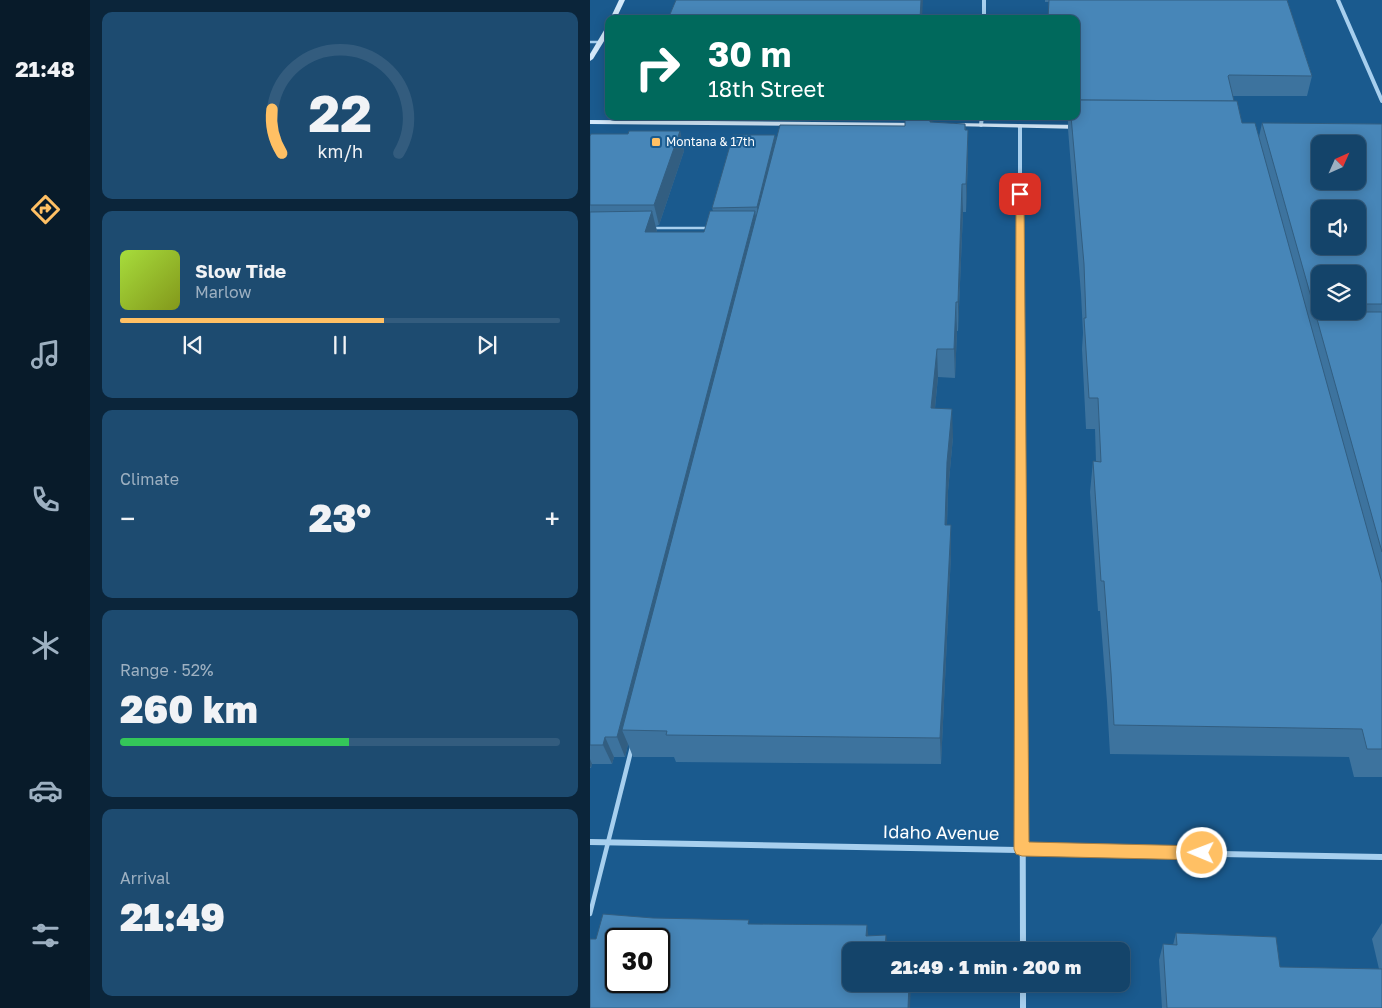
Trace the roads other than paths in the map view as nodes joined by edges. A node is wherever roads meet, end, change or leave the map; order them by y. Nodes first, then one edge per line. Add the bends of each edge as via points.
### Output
1 (622, 0) edge
2 (984, 0) edge
3 (1338, 0) edge
4 (615, 15) edge
5 (984, 15) edge
6 (605, 33) edge
7 (590, 42) edge
8 (599, 42) junction
9 (590, 59) edge
10 (1382, 101) edge
11 (982, 120) edge
12 (590, 122) edge
13 (923, 125) edge
14 (942, 125) edge
15 (981, 125) junction
16 (1020, 126) junction
17 (1089, 127) edge
18 (647, 228) edge
19 (714, 228) edge
20 (634, 739) edge
21 (590, 842) edge
22 (608, 843) junction
23 (1022, 849) junction
24 (1382, 857) edge
25 (590, 914) edge
26 (1023, 942) edge
27 (1023, 992) edge
28 (1023, 1008) edge

1 - 4 street
2 - 5 street
3 - 10 street
6 - 8 street
7 - 8 lane
8 - 9 street
11 - 15 street
12 - 13 street via 787,127
14 - 15 street
15 - 16 street
16 - 17 street
16 - 23 street
18 - 19 lane
20 - 22 lane
21 - 22 street, Idaho Avenue
22 - 23 street, Idaho Avenue
22 - 25 lane
23 - 24 street, Idaho Avenue
23 - 26 street
27 - 28 street

